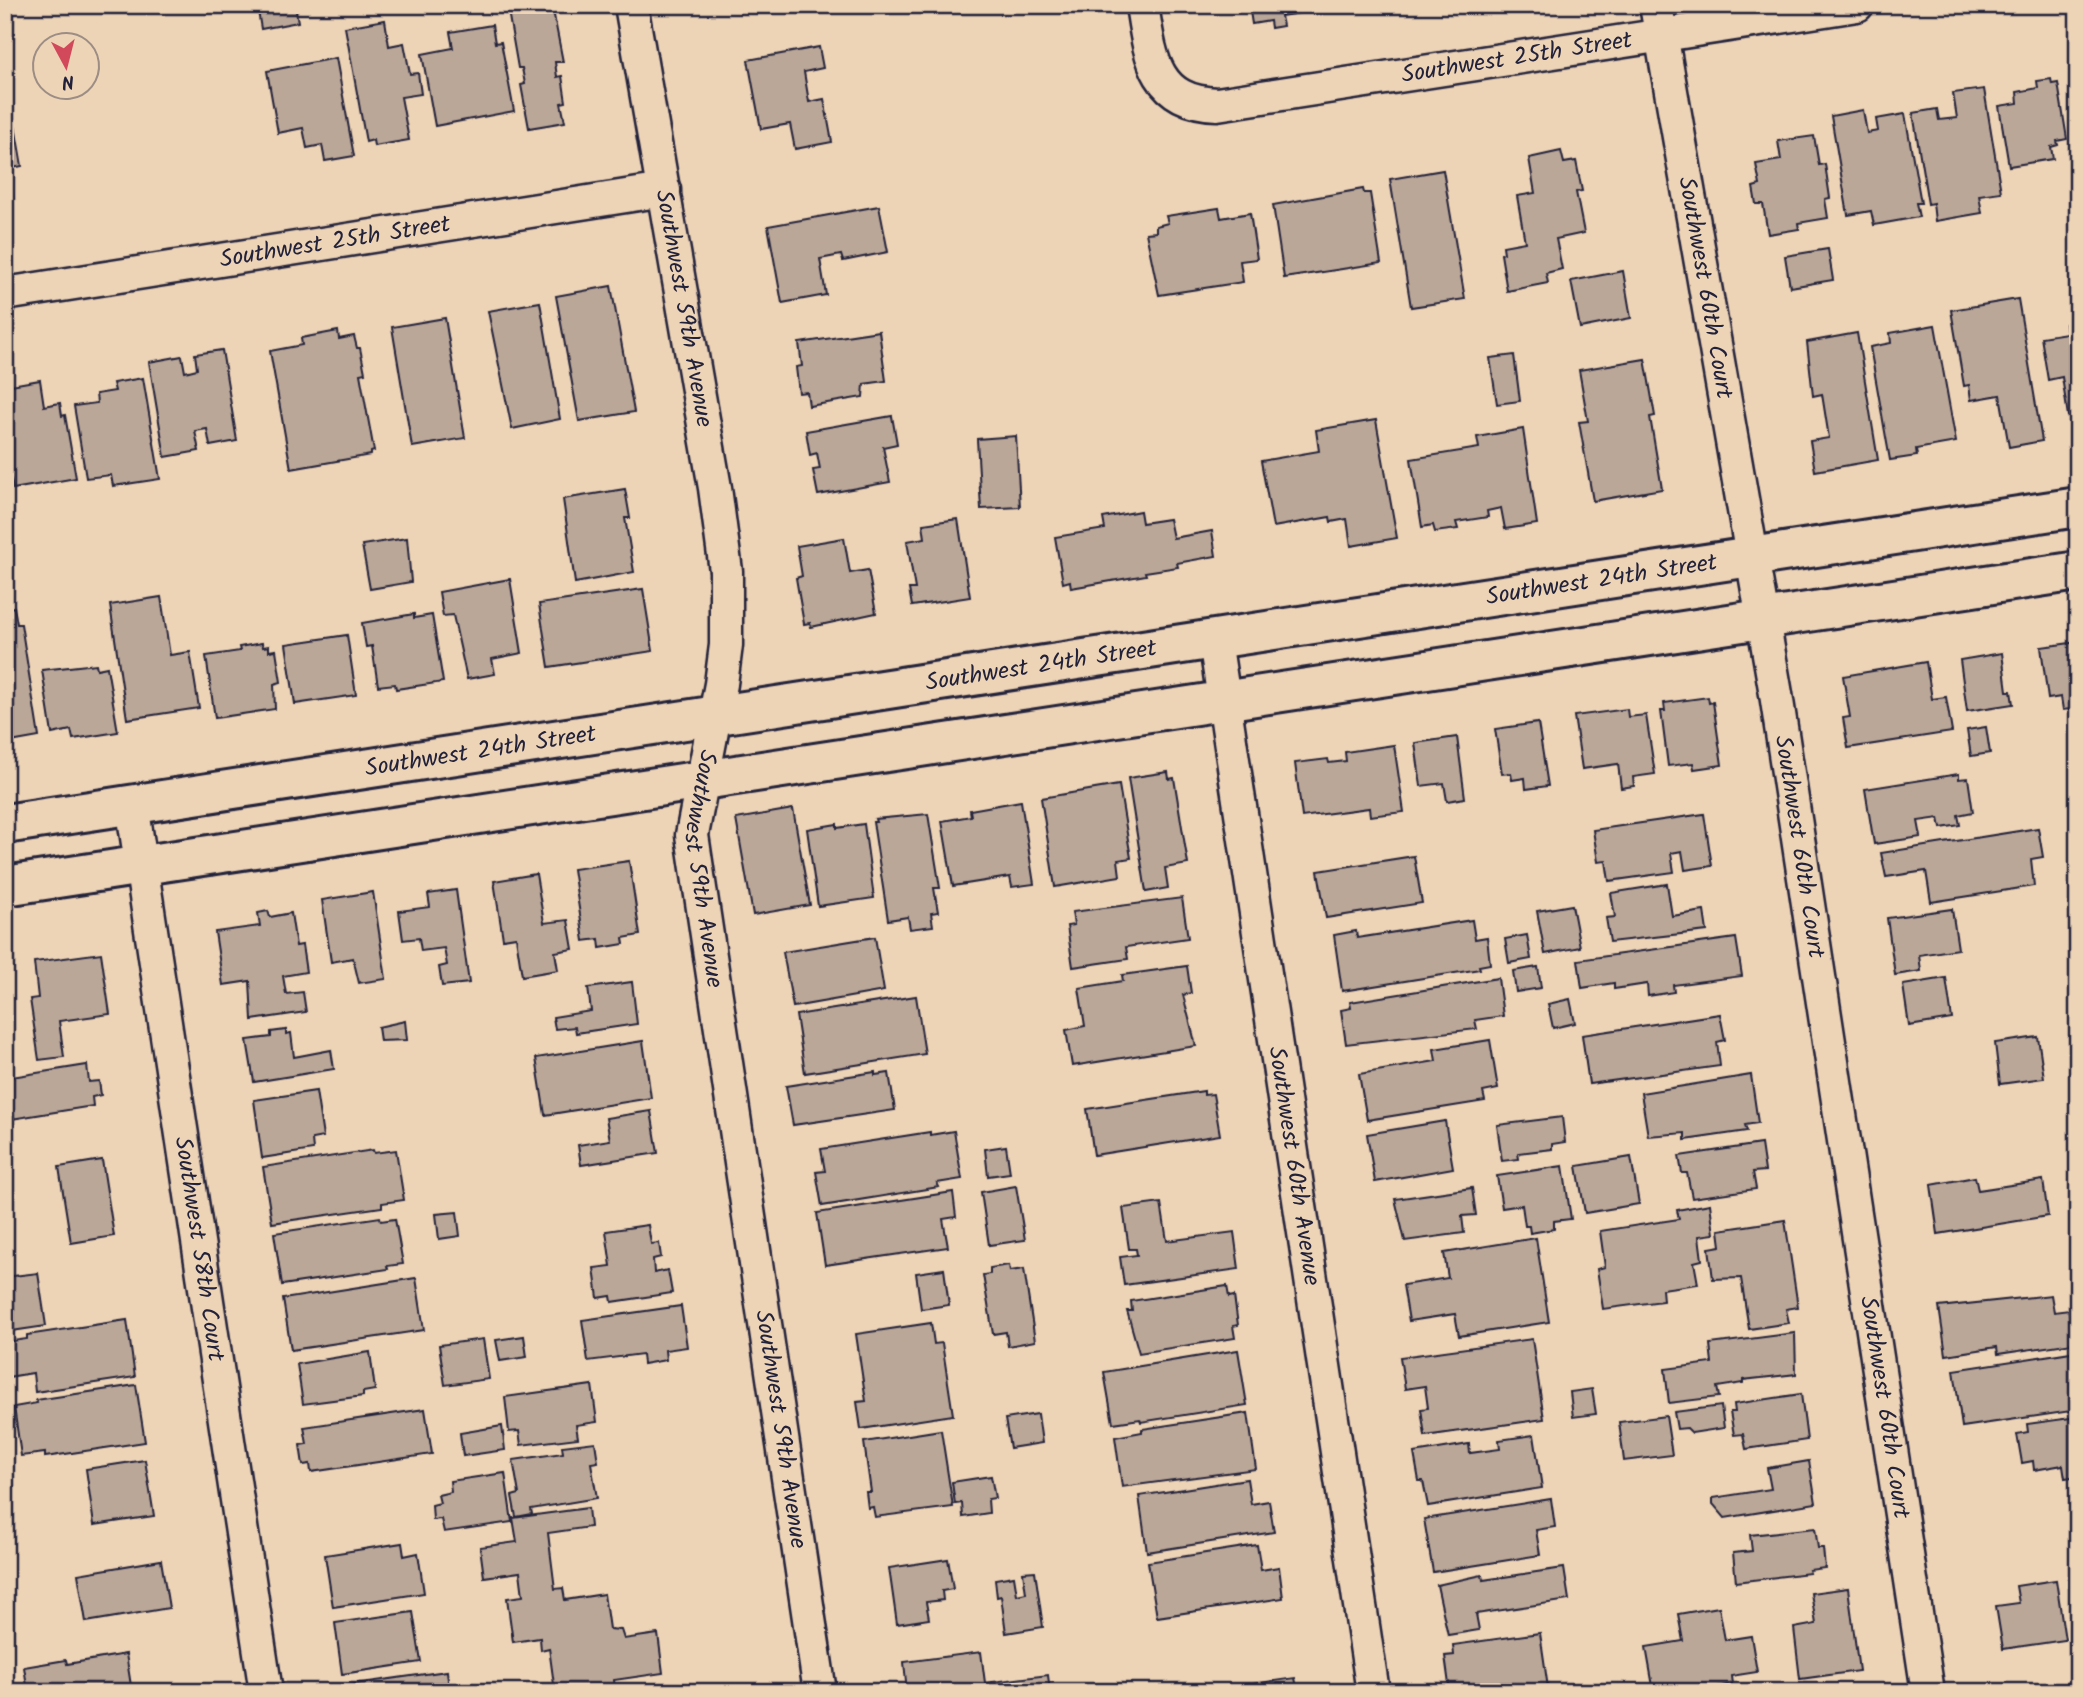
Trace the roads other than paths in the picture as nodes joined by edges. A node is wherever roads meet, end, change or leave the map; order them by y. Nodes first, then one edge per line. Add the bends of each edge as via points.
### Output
1 (631, 5) edge
2 (1142, 5) edge
3 (1656, 5) edge
4 (1857, 5) edge
5 (1661, 36) junction
6 (664, 190) junction
7 (5, 294) edge
8 (2078, 507) edge
9 (1751, 557) junction
10 (2078, 570) edge
11 (1763, 617) junction
12 (1215, 640) junction
13 (1224, 702) junction
14 (716, 718) junction
15 (702, 779) junction
16 (132, 804) junction
17 (5, 824) edge
18 (141, 865) junction
19 (5, 886) edge
20 (266, 1692) edge
21 (820, 1692) edge
22 (1373, 1692) edge
23 (1928, 1692) edge

1 - 6 street, Southwest 59th Avenue
2 - 5 street, Southwest 25th Street via 1159,76 1178,95 1202,104 1234,103
3 - 5 street, Southwest 60th Court
4 - 5 street, Southwest 25th Street
5 - 9 street, Southwest 60th Court
6 - 7 street, Southwest 25th Street
6 - 14 street, Southwest 59th Avenue via 725,560 726,645
8 - 9 main road, Southwest 24th Street
9 - 11 street, Southwest 60th Court
9 - 12 main road, Southwest 24th Street
10 - 11 main road
11 - 13 main road
11 - 23 street, Southwest 60th Court
12 - 13 street, Southwest 60th Avenue
12 - 14 main road, Southwest 24th Street
13 - 15 main road
13 - 22 street, Southwest 60th Avenue
14 - 15 street, Southwest 59th Avenue
14 - 16 main road, Southwest 24th Street
15 - 18 main road
15 - 21 street, Southwest 59th Avenue via 692,835
16 - 17 main road, Southwest 24th Street
16 - 18 street, Southwest 58th Court
18 - 19 main road
18 - 20 street, Southwest 58th Court

